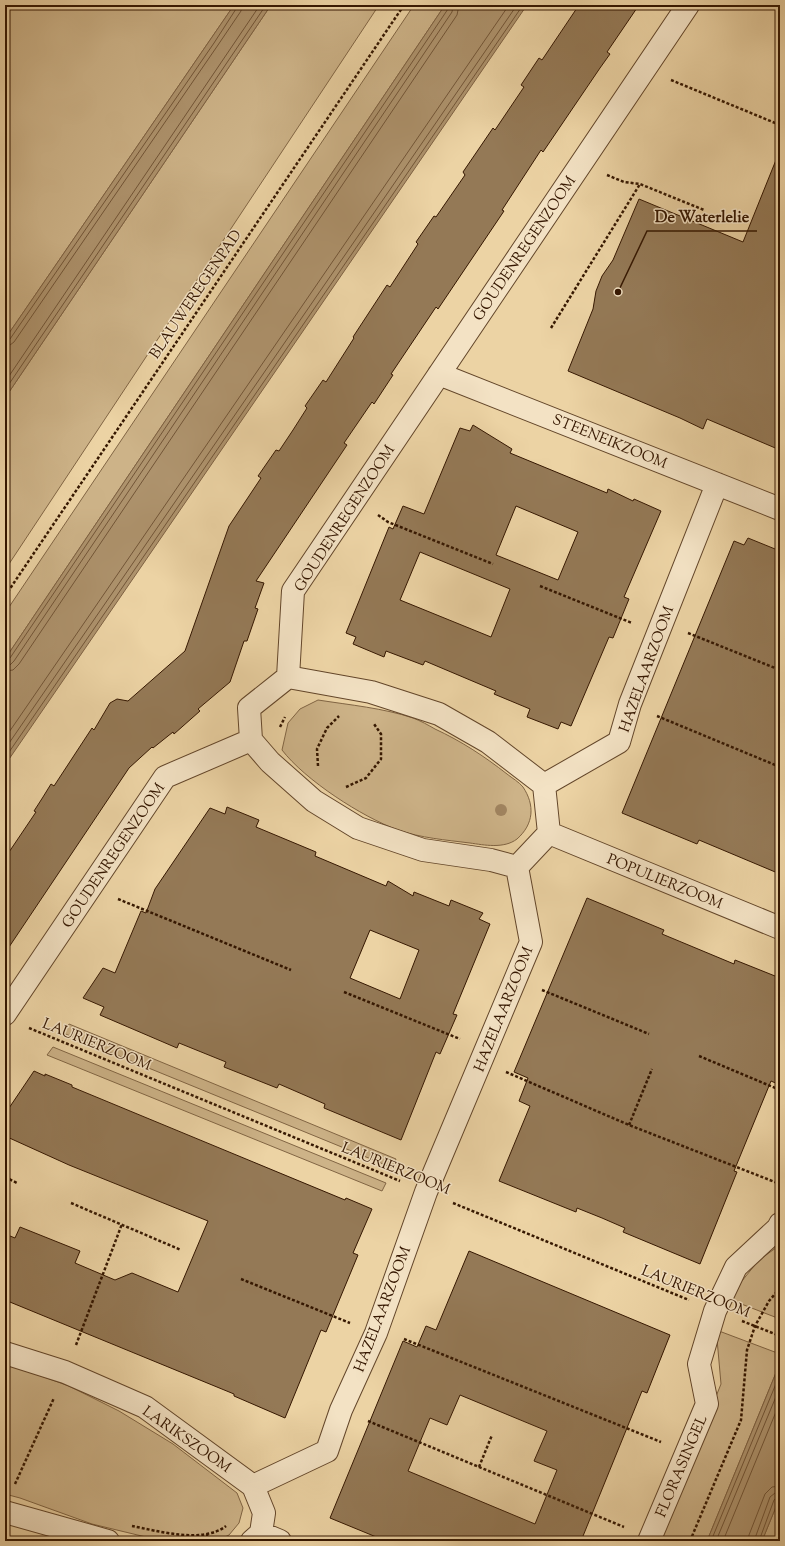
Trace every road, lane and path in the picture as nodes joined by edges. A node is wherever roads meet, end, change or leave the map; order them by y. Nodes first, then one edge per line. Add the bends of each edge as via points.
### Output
1 (404, 5) edge
2 (688, 5) edge
3 (645, 69) junction
4 (780, 125) edge
5 (582, 161) junction
6 (640, 184) junction
7 (704, 210) dead end
8 (551, 328) dead end
9 (439, 374) junction
10 (717, 484) junction
11 (356, 498) junction
12 (780, 509) edge
13 (493, 564) dead end
14 (540, 586) dead end
15 (5, 596) edge
16 (660, 628) junction
17 (780, 670) edge
18 (297, 679) junction
19 (630, 704) junction
20 (341, 715) dead end
21 (370, 719) dead end
22 (251, 740) junction
23 (780, 761) edge
24 (270, 762) junction
25 (779, 766) edge
26 (318, 769) dead end
27 (544, 785) junction
28 (345, 787) dead end
29 (549, 833) junction
30 (517, 868) junction
31 (91, 888) junction
32 (780, 928) edge
33 (291, 970) dead end
34 (516, 979) junction
35 (344, 992) dead end
36 (5, 1014) edge
37 (27, 1027) dead end
38 (649, 1034) dead end
39 (484, 1056) junction
40 (699, 1056) dead end
41 (652, 1069) dead end
42 (780, 1090) edge
43 (629, 1125) junction
44 (5, 1177) edge
45 (17, 1183) dead end
46 (780, 1184) edge
47 (426, 1192) junction
48 (71, 1203) dead end
49 (780, 1224) edge
50 (181, 1250) dead end
51 (242, 1279) dead end
52 (780, 1288) edge
53 (715, 1311) junction
54 (755, 1326) junction
55 (376, 1331) junction
56 (780, 1336) edge
57 (5, 1353) edge
58 (342, 1410) junction
59 (492, 1435) dead end
60 (686, 1452) junction
61 (479, 1466) junction
62 (253, 1486) junction
63 (5, 1512) edge
64 (228, 1523) dead end
65 (129, 1525) dead end
66 (207, 1534) junction
67 (264, 1538) edge
68 (650, 1539) edge
69 (108, 1541) edge
70 (208, 1541) edge
71 (690, 1541) edge

1 - 15 path, BLAUWEREGENPAD
2 - 3 street, GOUDENREGENZOOM
3 - 4 path
3 - 5 street, GOUDENREGENZOOM
5 - 6 path via 624,182
5 - 9 street, GOUDENREGENZOOM
6 - 7 path
6 - 8 path
9 - 10 street, STEENEIKZOOM
9 - 11 street, GOUDENREGENZOOM
10 - 12 street, STEENEIKZOOM
10 - 16 street, HAZELAARZOOM
11 - 13 path via 388,522
11 - 18 street, GOUDENREGENZOOM via 293,591
14 - 16 path
16 - 17 path
16 - 19 street, HAZELAARZOOM
18 - 22 street via 249,708
18 - 24 path via 290,708 278,731
18 - 27 street via 371,692 439,714 488,742
19 - 25 path
19 - 27 street, HAZELAARZOOM via 619,742
20 - 26 path via 327,728 317,750
21 - 28 path via 381,734 381,759 366,778
22 - 24 street
22 - 31 street, GOUDENREGENZOOM via 165,777
23 - 25 path
24 - 30 street via 314,801 358,828 423,850 491,860
27 - 29 street
29 - 30 street
29 - 32 street, POPULIERZOOM
30 - 34 street, HAZELAARZOOM via 531,942
31 - 33 path
31 - 36 street, GOUDENREGENZOOM
34 - 38 path
34 - 39 street, HAZELAARZOOM
35 - 39 path
37 - 47 path, LAURIERZOOM
39 - 43 path
39 - 47 street, HAZELAARZOOM
40 - 42 path
41 - 43 path
43 - 46 path
44 - 45 path
47 - 53 path, LAURIERZOOM
47 - 55 street, HAZELAARZOOM
48 - 50 path
49 - 53 street, FLORASINGEL via 736,1267
51 - 55 path
52 - 54 path via 769,1301
53 - 54 path, LAURIERZOOM
53 - 60 street, FLORASINGEL via 699,1364 707,1404
54 - 56 path, LAURIERZOOM
54 - 71 path via 747,1350 740,1420
55 - 58 street, HAZELAARZOOM
55 - 60 path
57 - 62 street, LARIKSZOOM via 65,1372 145,1407
58 - 61 path
58 - 62 street, HAZELAARZOOM via 327,1451
59 - 61 path
60 - 68 street, FLORASINGEL
61 - 68 path
62 - 67 street via 264,1513
63 - 69 street
64 - 66 path
65 - 66 path via 172,1534
66 - 70 path

